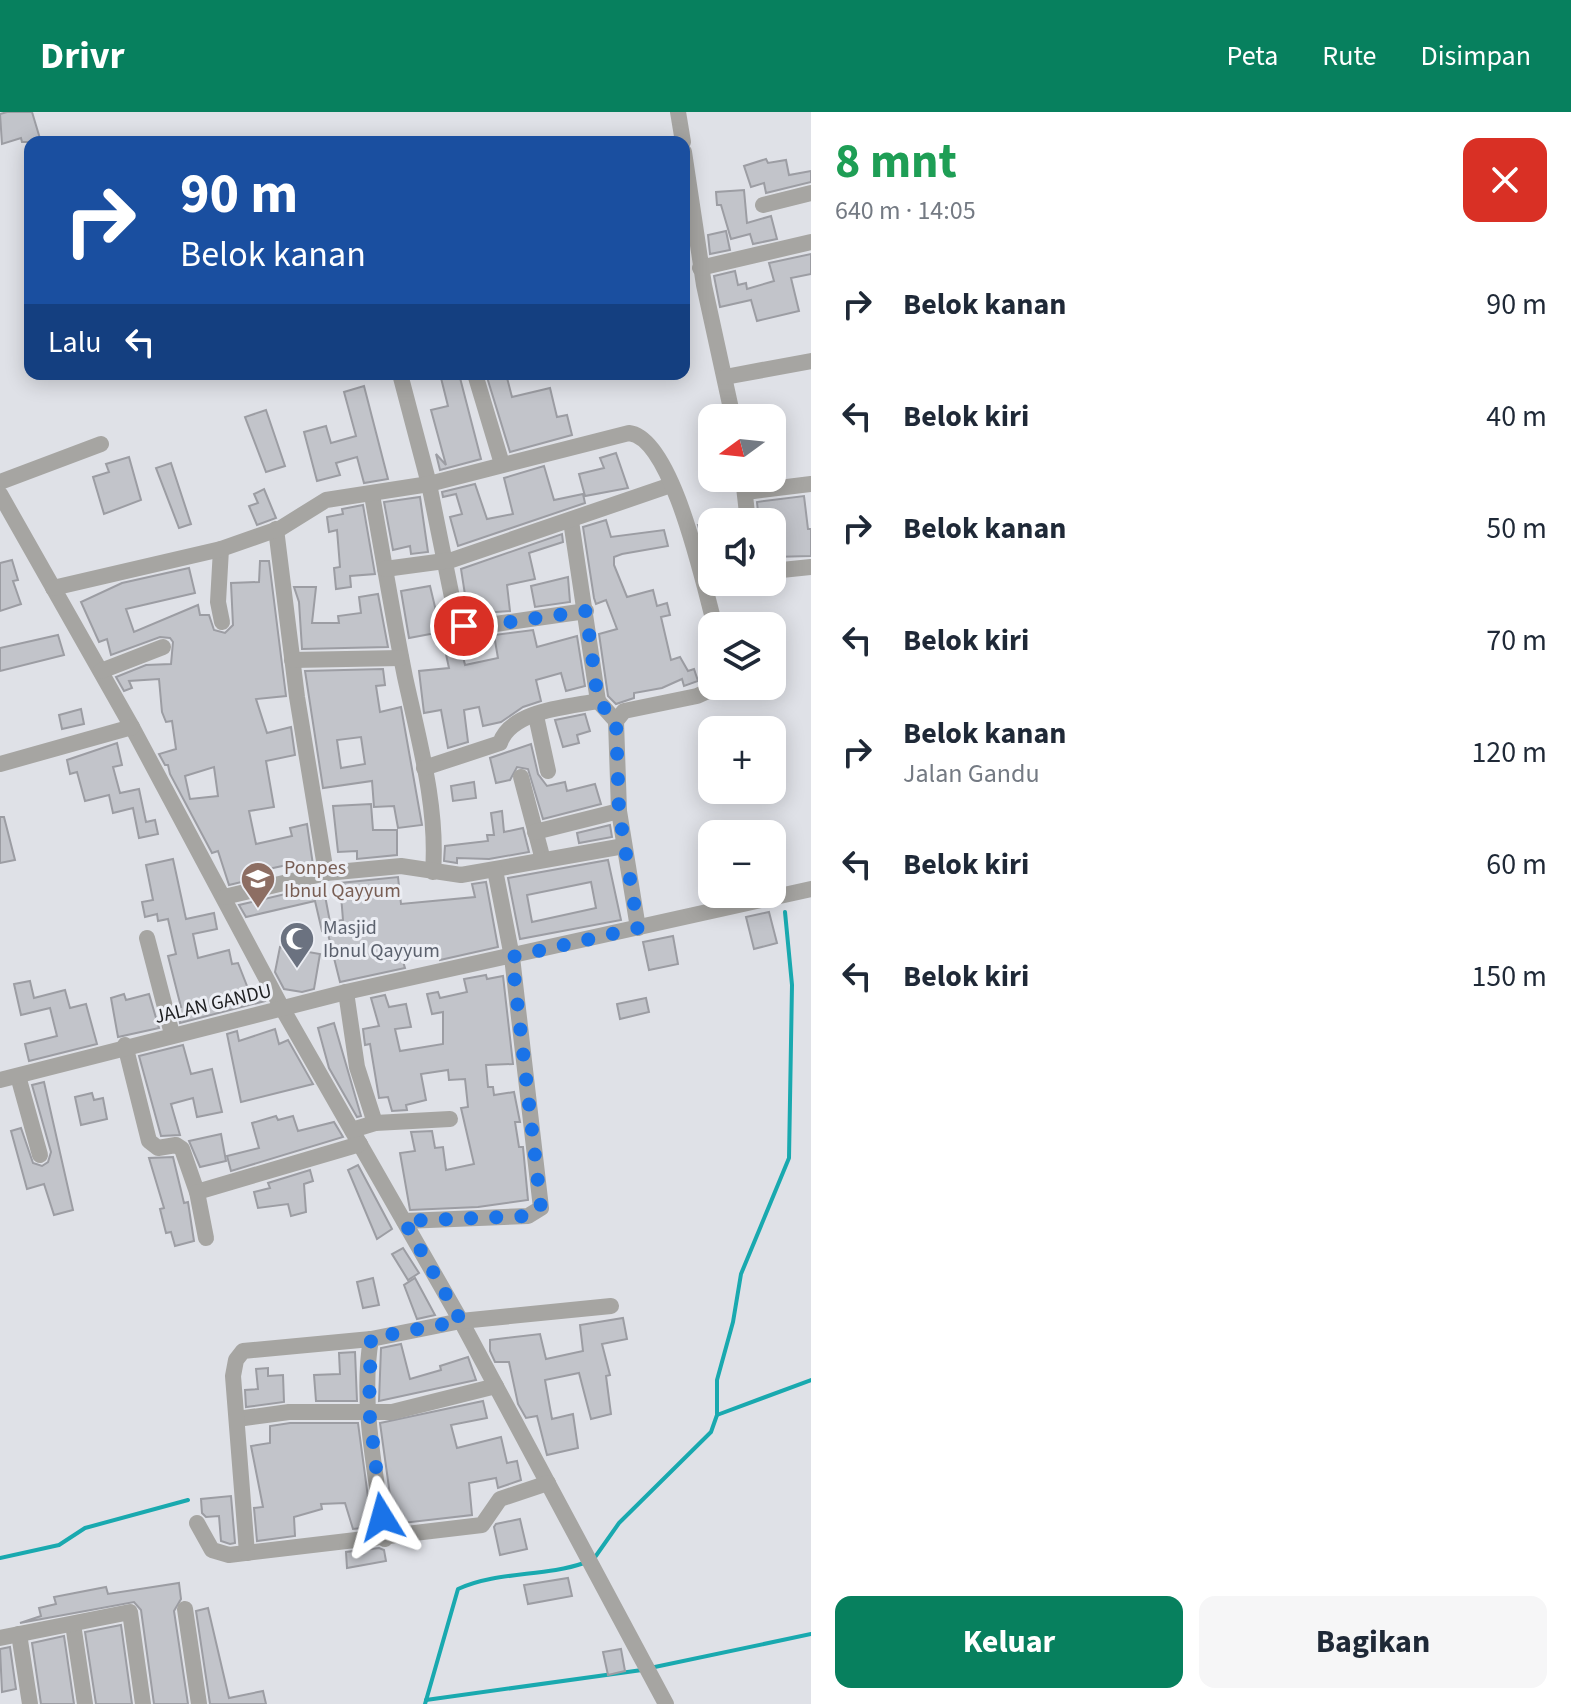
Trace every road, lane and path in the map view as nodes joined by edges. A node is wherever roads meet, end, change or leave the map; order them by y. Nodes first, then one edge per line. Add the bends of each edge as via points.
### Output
1 (678, 112) edge
2 (682, 136) edge
3 (811, 193) edge
4 (690, 196) edge
5 (763, 205) dead end
6 (811, 242) edge
7 (700, 268) junction
8 (811, 361) edge
9 (725, 377) junction
10 (402, 380) edge
11 (477, 380) edge
12 (730, 404) edge
13 (101, 444) dead end
14 (502, 464) junction
15 (0, 482) edge
16 (429, 484) junction
17 (786, 484) edge
18 (811, 484) edge
19 (671, 485) junction
20 (0, 494) edge
21 (372, 495) junction
22 (571, 521) junction
23 (276, 529) junction
24 (221, 549) junction
25 (698, 557) edge
26 (446, 561) junction
27 (811, 567) edge
28 (385, 569) junction
29 (786, 570) edge
30 (53, 588) junction
31 (586, 611) junction
32 (222, 622) dead end
33 (163, 647) dead end
34 (401, 658) junction
35 (292, 660) junction
36 (101, 671) junction
37 (698, 696) edge
38 (598, 701) junction
39 (536, 716) junction
40 (616, 721) junction
41 (132, 727) junction
42 (0, 764) edge
43 (424, 768) junction
44 (548, 771) dead end
45 (521, 777) dead end
46 (619, 811) junction
47 (535, 832) junction
48 (624, 846) junction
49 (543, 860) junction
50 (495, 870) junction
51 (433, 872) junction
52 (326, 873) junction
53 (811, 889) edge
54 (224, 897) junction
55 (638, 928) junction
56 (147, 938) dead end
57 (512, 957) junction
58 (346, 992) junction
59 (282, 1008) junction
60 (172, 1034) junction
61 (125, 1045) junction
62 (18, 1076) junction
63 (0, 1080) edge
64 (450, 1119) dead end
65 (375, 1123) junction
66 (356, 1137) junction
67 (40, 1155) dead end
68 (197, 1192) junction
69 (404, 1221) junction
70 (206, 1238) dead end
71 (611, 1306) dead end
72 (461, 1321) junction
73 (371, 1339) junction
74 (496, 1386) junction
75 (369, 1409) junction
76 (237, 1419) junction
77 (548, 1483) junction
78 (197, 1523) dead end
79 (385, 1539) junction
80 (247, 1553) junction
81 (185, 1609) dead end
82 (73, 1624) junction
83 (19, 1634) junction
84 (0, 1638) edge
85 (30, 1704) edge
86 (85, 1704) edge
87 (143, 1704) edge
88 (199, 1704) edge
89 (666, 1704) edge

1 - 2 street
3 - 5 street
4 - 7 street
6 - 7 street
7 - 9 street
8 - 9 street
9 - 12 street
10 - 16 street
11 - 14 street
13 - 15 street
14 - 16 street
14 - 19 street via 638,434 651,446
16 - 21 street
16 - 26 street
17 - 18 street
19 - 22 street
19 - 25 street
20 - 30 street
21 - 23 street via 326,500
21 - 28 street
22 - 26 street
22 - 31 street
23 - 24 street
23 - 35 street
24 - 30 street
24 - 32 street
26 - 28 street
26 - 31 street via 456,617 464,626
27 - 29 street
28 - 34 street
30 - 36 street
31 - 38 street
33 - 36 street
34 - 35 street
34 - 43 street
35 - 52 street
36 - 41 street
37 - 40 street via 624,711
38 - 39 street
38 - 40 street
39 - 43 street via 504,730 500,743
39 - 44 street
40 - 46 street
41 - 42 street
41 - 54 street
43 - 51 street via 435,839
45 - 47 street
46 - 47 street
46 - 48 street
47 - 49 street
48 - 49 street
48 - 55 street
49 - 50 street
50 - 51 street
50 - 57 street
51 - 52 street via 401,866
52 - 54 street
53 - 55 street, JALAN GANDU
54 - 59 street
55 - 57 street, JALAN GANDU
56 - 60 street
57 - 58 street, JALAN GANDU
57 - 69 street via 541,1208 528,1216
58 - 59 street, JALAN GANDU
58 - 65 street via 357,1067
59 - 60 street, JALAN GANDU
59 - 66 street
60 - 61 street, JALAN GANDU
61 - 62 street, JALAN GANDU
61 - 68 street via 149,1141 158,1148 182,1149
62 - 63 street, JALAN GANDU
62 - 67 street
64 - 65 street
65 - 66 street
66 - 68 street
66 - 69 street
68 - 70 street
69 - 72 street
71 - 72 street
72 - 73 street
72 - 74 street
73 - 75 street
73 - 76 street via 243,1351 233,1376
74 - 75 street via 392,1412
74 - 77 street
75 - 76 street
75 - 79 street
76 - 80 street
77 - 79 street via 500,1499 482,1525
77 - 89 street
78 - 80 street via 212,1550
79 - 80 street
81 - 88 street
82 - 83 street
82 - 86 street
82 - 87 street via 130,1612
83 - 84 street
83 - 85 street

